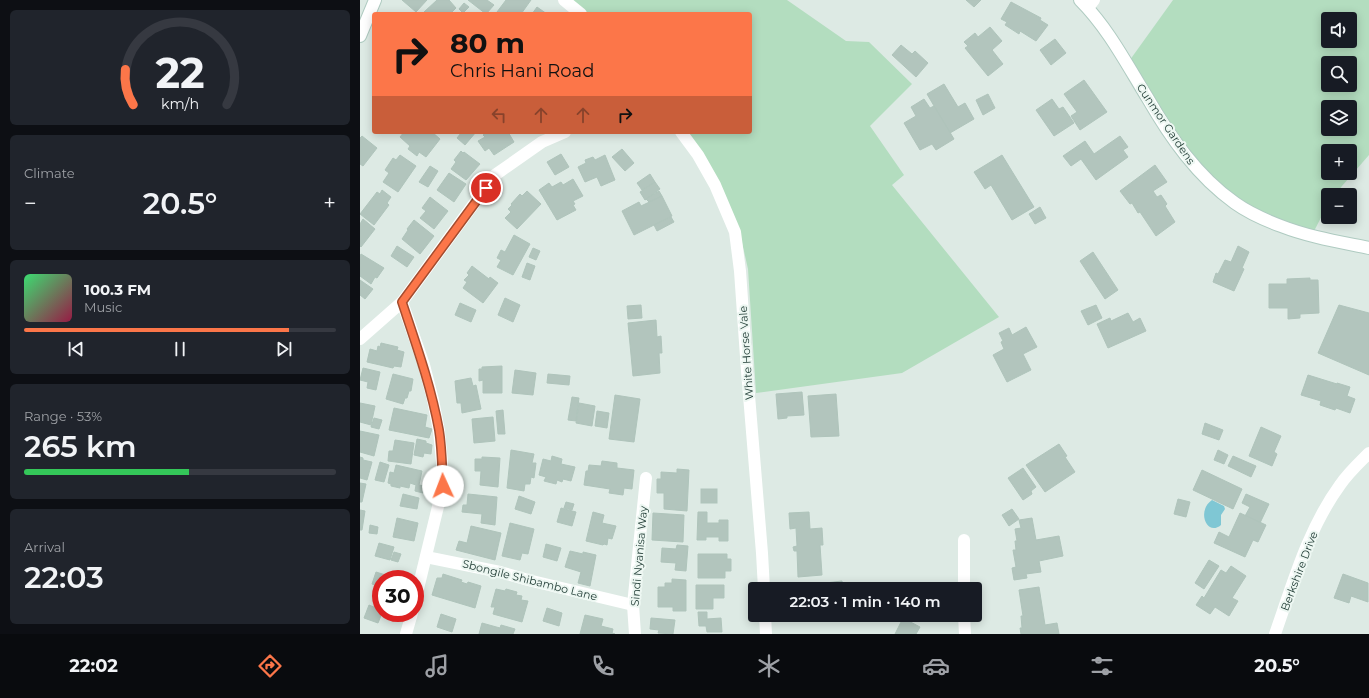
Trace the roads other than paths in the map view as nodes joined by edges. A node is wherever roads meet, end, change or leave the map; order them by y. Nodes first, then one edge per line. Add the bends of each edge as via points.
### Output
1 (375, 0) edge
2 (564, 0) edge
3 (1087, 3) edge
4 (579, 12) edge
5 (360, 36) edge
6 (560, 134) edge
7 (682, 134) edge
8 (1369, 248) edge
9 (402, 302) junction
10 (360, 339) edge
11 (1369, 453) edge
12 (646, 478) dead end
13 (964, 540) dead end
14 (426, 557) junction
15 (423, 570) edge
16 (764, 582) edge
17 (964, 582) edge
18 (633, 605) junction
19 (409, 622) edge
20 (765, 622) edge
21 (964, 622) edge
22 (406, 634) edge
23 (635, 634) edge
24 (766, 634) edge
25 (965, 634) edge
26 (1275, 634) edge

1 - 5 street
2 - 4 street
3 - 8 street, Cunmor Gardens via 1183,153 1219,191 1236,204 1282,226 1312,236
6 - 9 street via 542,142 495,175
7 - 16 street, White Horse Vale via 715,185 735,232
9 - 10 street
9 - 14 street via 424,365 439,431 443,486
11 - 26 street, Berkshire Drive via 1339,485 1323,511 1304,551
12 - 18 street, Sindi Nyanisa Way
13 - 17 street
14 - 15 street
14 - 18 street, Sbongile Shibambo Lane via 500,572
18 - 23 street, Sindi Nyanisa Way
19 - 22 street
20 - 24 street
21 - 25 street

